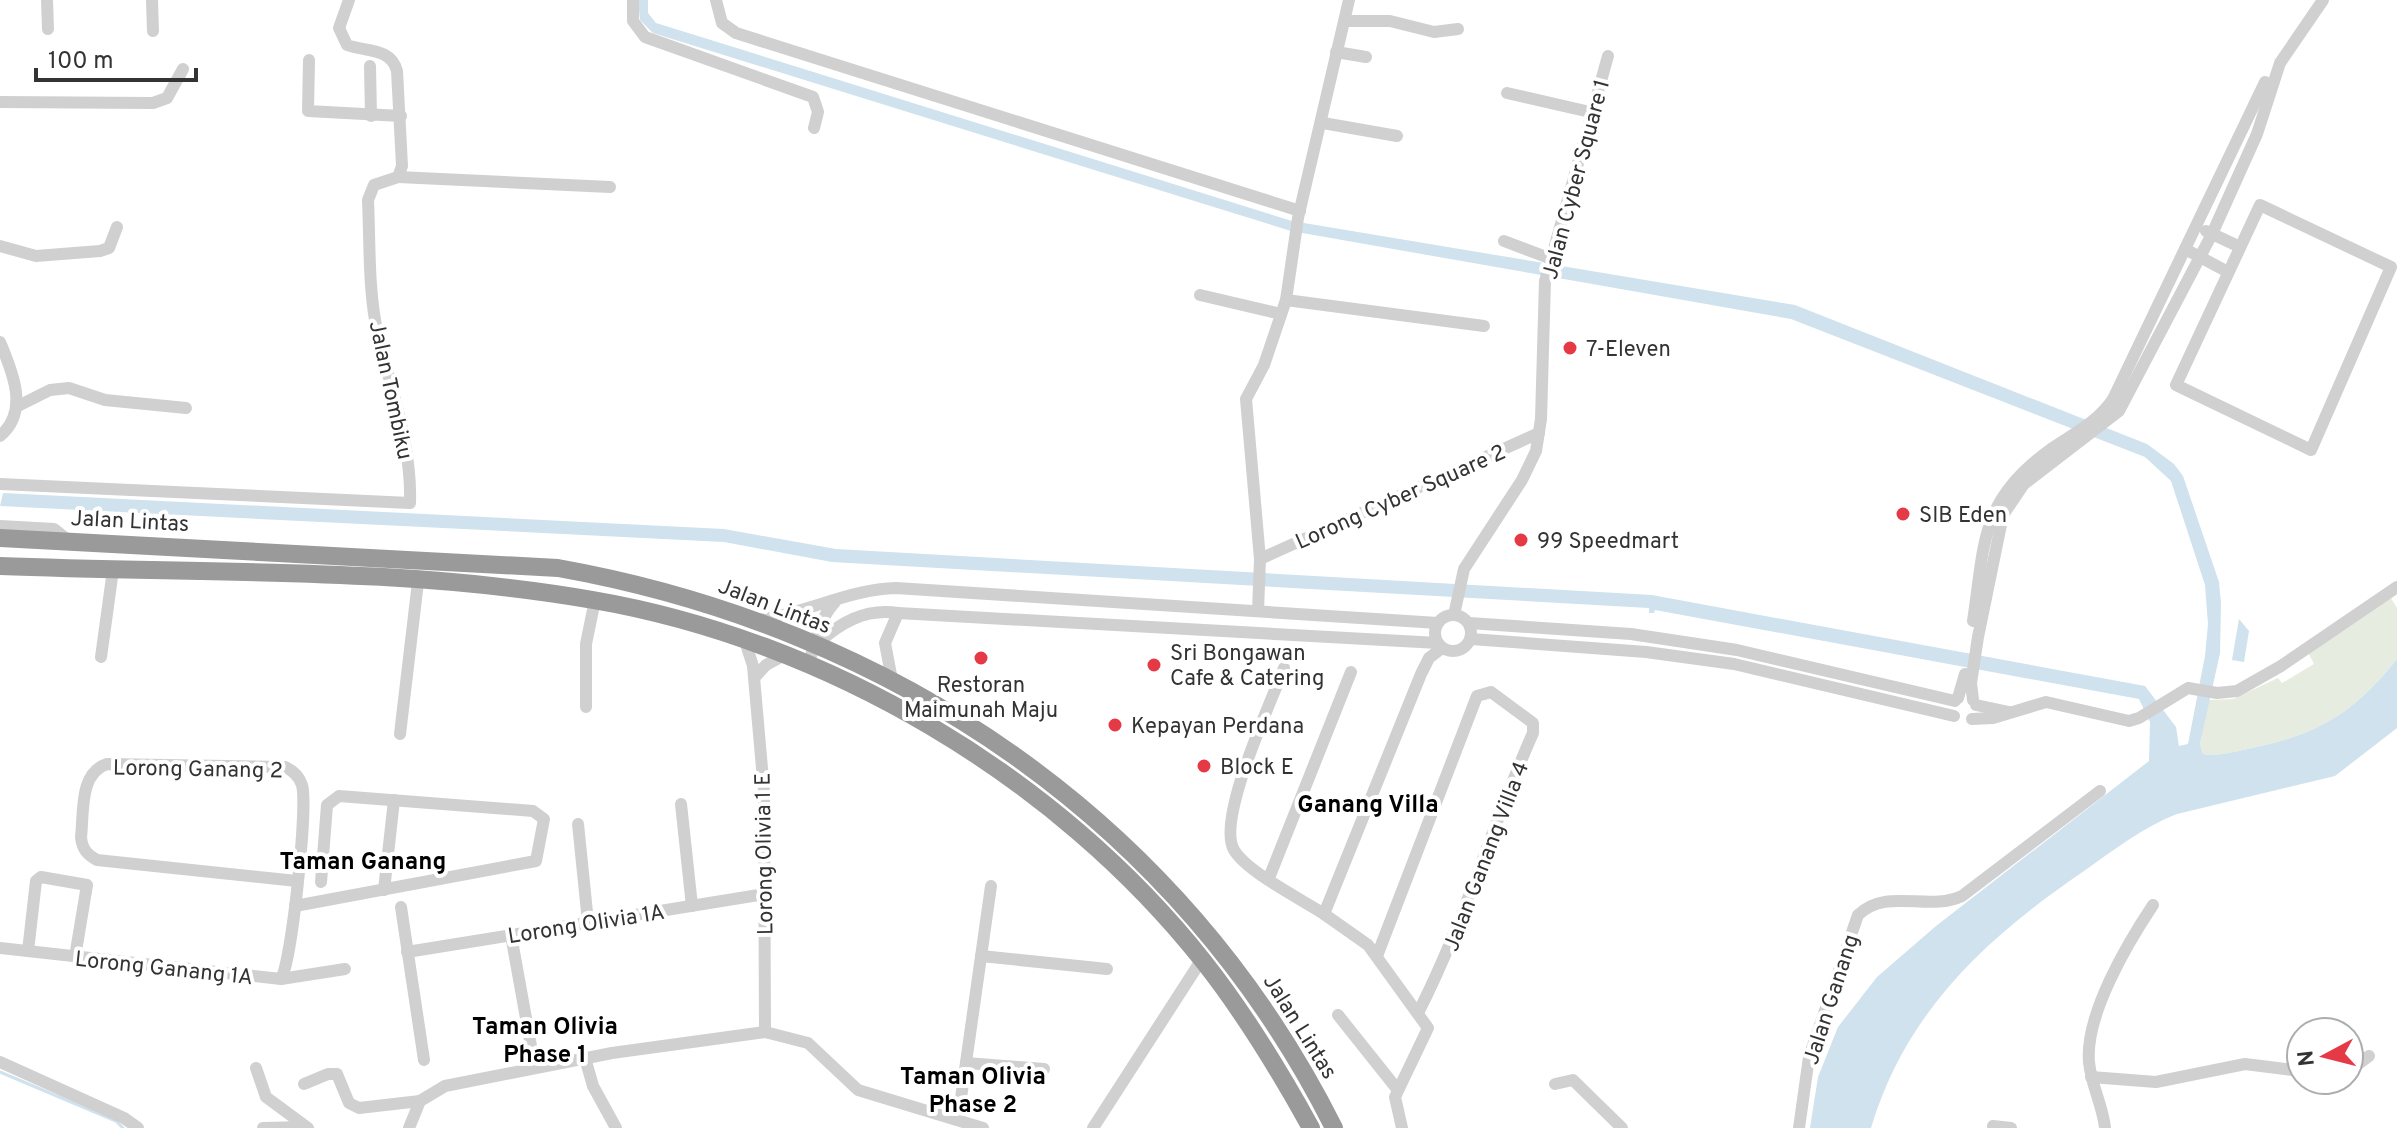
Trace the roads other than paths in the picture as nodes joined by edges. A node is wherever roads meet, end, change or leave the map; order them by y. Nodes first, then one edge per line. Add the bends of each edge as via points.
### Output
1 (47, 0) edge
2 (152, 0) edge
3 (349, 0) edge
4 (633, 0) edge
5 (716, 0) edge
6 (1349, 0) edge
7 (2323, 0) edge
8 (1345, 21) junction
9 (48, 29) dead end
10 (1458, 29) dead end
11 (153, 31) dead end
12 (1336, 52) junction
13 (1608, 56) dead end
14 (1366, 57) dead end
15 (309, 60) dead end
16 (2280, 63) junction
17 (370, 66) dead end
18 (183, 69) dead end
19 (1507, 93) dead end
20 (0, 102) edge
21 (1590, 112) junction
22 (371, 116) junction
23 (401, 116) junction
24 (1323, 123) junction
25 (814, 128) dead end
26 (1397, 136) dead end
27 (398, 177) junction
28 (610, 187) dead end
29 (1299, 215) junction
30 (117, 227) dead end
31 (2196, 227) junction
32 (2212, 234) junction
33 (1504, 241) dead end
34 (0, 246) edge
35 (2240, 247) junction
36 (2185, 249) junction
37 (2201, 258) junction
38 (1549, 261) junction
39 (2228, 272) junction
40 (1200, 295) dead end
41 (1286, 300) junction
42 (1281, 314) junction
43 (1484, 326) dead end
44 (0, 342) edge
45 (16, 407) junction
46 (186, 408) dead end
47 (2104, 418) junction
48 (1539, 433) junction
49 (0, 436) edge
50 (0, 484) edge
51 (0, 526) edge
52 (0, 538) edge
53 (69, 541) junction
54 (1260, 565) junction
55 (0, 566) edge
56 (113, 570) junction
57 (602, 575) junction
58 (418, 582) junction
59 (2397, 587) edge
60 (595, 600) junction
61 (835, 602) junction
62 (1455, 609) junction
63 (1258, 611) junction
64 (898, 613) junction
65 (661, 615) junction
66 (758, 620) junction
67 (1438, 623) junction
68 (1469, 623) junction
69 (744, 638) junction
70 (1471, 639) junction
71 (816, 645) junction
72 (1440, 646) junction
73 (786, 654) junction
74 (101, 657) dead end
75 (808, 664) junction
76 (1284, 668) dead end
77 (1351, 672) dead end
78 (755, 677) junction
79 (892, 680) junction
80 (1967, 683) junction
81 (1957, 699) junction
82 (1974, 703) junction
83 (586, 707) dead end
84 (2009, 712) junction
85 (1954, 716) junction
86 (1972, 719) junction
87 (400, 734) dead end
88 (303, 789) joint
89 (2100, 791) dead end
90 (394, 800) junction
91 (681, 804) dead end
92 (578, 824) dead end
93 (1269, 878) junction
94 (297, 881) junction
95 (321, 882) dead end
96 (991, 886) dead end
97 (384, 890) junction
98 (765, 894) junction
99 (2153, 905) dead end
100 (295, 906) junction
101 (692, 906) junction
102 (401, 907) dead end
103 (1324, 914) junction
104 (588, 922) junction
105 (511, 935) junction
106 (0, 948) edge
107 (28, 951) junction
108 (407, 952) junction
109 (981, 956) junction
110 (1377, 956) junction
111 (75, 957) junction
112 (1202, 959) junction
113 (345, 969) dead end
114 (1107, 969) dead end
115 (281, 979) junction
116 (1248, 985) junction
117 (1233, 1001) junction
118 (1418, 1013) junction
119 (1338, 1015) dead end
120 (765, 1032) junction
121 (2369, 1056) dead end
122 (585, 1058) junction
123 (2365, 1059) edge
124 (424, 1060) dead end
125 (0, 1062) edge
126 (966, 1063) junction
127 (256, 1068) dead end
128 (535, 1068) junction
129 (1044, 1069) dead end
130 (2285, 1069) edge
131 (2091, 1077) junction
132 (304, 1084) dead end
133 (1555, 1084) dead end
134 (1397, 1089) junction
135 (420, 1101) junction
136 (958, 1119) junction
137 (1993, 1126) edge
138 (138, 1128) edge
139 (263, 1128) edge
140 (308, 1128) edge
141 (409, 1128) edge
142 (616, 1128) edge
143 (983, 1128) edge
144 (1093, 1128) edge
145 (1311, 1128) edge
146 (1334, 1128) edge
147 (1402, 1128) edge
148 (1622, 1128) edge
149 (1799, 1128) edge
150 (2011, 1128) edge
151 (2105, 1128) edge

1 - 9 street
2 - 11 street
3 - 23 street via 339,28 342,36 351,47 384,53 394,61
4 - 25 street via 633,21 645,37 813,97 818,112
5 - 29 street via 722,23 736,33
6 - 8 street
7 - 16 street
8 - 10 street via 1390,21 1434,32
8 - 12 street
12 - 14 street
12 - 24 street
13 - 21 street, Jalan Cyber Square 1
15 - 22 street via 308,111
16 - 31 street via 2263,87
16 - 32 street via 2257,134
17 - 22 street
18 - 20 street via 167,98 153,103
19 - 21 street
21 - 38 street, Jalan Cyber Square 1
22 - 23 street
23 - 27 street
24 - 26 street
24 - 29 street
27 - 28 street
27 - 50 street, Jalan Tombiku via 374,185 368,200 376,323 404,438 410,503
29 - 41 street
30 - 34 street via 109,248 100,251 36,256
31 - 32 street
31 - 36 street
32 - 35 street
32 - 37 street
33 - 38 street
35 - 39 street
35 - 39 street via 2260,205 2391,267 2311,450 2176,385
36 - 37 street
36 - 47 street
37 - 39 street
37 - 47 street via 2119,411
38 - 48 street, Jalan Cyber Square 1
40 - 42 street
41 - 42 street
41 - 43 street
42 - 54 street via 1246,399
44 - 45 street via 16,384
45 - 46 street via 50,390 69,388 105,400
45 - 49 street
47 - 80 street via 2024,484 2003,515
48 - 54 street, Lorong Cyber Square 2
48 - 62 street, Jalan Cyber Square 1 via 1522,480 1459,578
51 - 53 street via 54,529
52 - 53 highway, Jalan Lintas
53 - 57 highway, Jalan Lintas via 522,564
54 - 63 street
55 - 56 highway, Jalan Lintas
56 - 58 highway, Jalan Lintas
56 - 74 street
57 - 65 highway via 603,588 613,595
57 - 66 highway, Jalan Lintas
58 - 60 highway, Jalan Lintas
58 - 87 street
59 - 84 street via 2237,691 2181,691 2129,721 2046,702
60 - 65 highway, Jalan Lintas
60 - 83 street via 586,644
61 - 63 street via 896,588
61 - 66 street
61 - 71 street via 816,630
62 - 67 street
62 - 68 street
63 - 67 street
64 - 71 street via 859,615
64 - 72 street
64 - 79 street via 885,643
65 - 69 highway, Jalan Lintas
66 - 71 highway, Jalan Lintas
67 - 72 street
68 - 70 street
68 - 81 street via 1631,634 1737,650
69 - 73 highway, Jalan Lintas
69 - 78 street, Lorong Olivia 1 E
70 - 72 street via 1459,651
70 - 85 street via 1632,650 1734,664
71 - 75 street
71 - 79 highway, Jalan Lintas
72 - 103 street via 1421,674
73 - 75 highway, Jalan Lintas
73 - 78 street
75 - 112 highway, Jalan Lintas via 885,700 991,764 1101,854
76 - 93 street via 1236,792 1231,823 1231,844
77 - 93 street
78 - 98 street, Lorong Olivia 1 E
79 - 116 highway, Jalan Lintas via 1003,745 1065,792 1150,871
80 - 81 street
80 - 82 street
81 - 82 street
81 - 85 street
82 - 84 street
82 - 86 street
84 - 86 street
85 - 86 street
88 - 94 street, Lorong Ganang 1A
88 - 94 street, Lorong Ganang 2 via 297,775 285,767 107,764 88,780 81,837 85,851 97,860
89 - 149 street, Jalan Ganang via 1962,896 1935,904 1881,901 1858,915 1809,1057
90 - 95 street via 339,796 327,805
90 - 97 street
90 - 97 street via 533,811 542,815 544,825 536,861
91 - 101 street
92 - 104 street
93 - 103 street
94 - 100 street, Lorong Ganang 1A
96 - 109 street
97 - 100 street
98 - 101 street, Lorong Olivia 1A
98 - 120 street, Lorong Olivia 1 E
99 - 131 street via 2101,1002 2089,1048
100 - 115 street, Lorong Ganang 1A via 288,964
101 - 104 street, Lorong Olivia 1A
102 - 108 street
103 - 110 street
104 - 105 street, Lorong Olivia 1A
105 - 108 street, Lorong Olivia 1A
105 - 128 street
106 - 107 street, Lorong Ganang 1A
107 - 111 street, Lorong Ganang 1A
107 - 111 street via 36,881 41,877 87,885
108 - 124 street
109 - 114 street
109 - 126 street
110 - 118 street
110 - 118 street, Jalan Ganang Villa 4 via 1477,696 1491,692 1533,723 1533,733 1453,945
111 - 115 street, Lorong Ganang 1A
112 - 117 highway, Jalan Lintas
112 - 144 street
113 - 115 street
116 - 117 highway via 1244,997
116 - 146 highway, Jalan Lintas
117 - 145 highway, Jalan Lintas
118 - 134 street via 1427,1033
119 - 134 street
120 - 122 street
120 - 136 street via 808,1043 858,1090
121 - 123 street
122 - 128 street
122 - 142 street via 593,1086
125 - 138 street
126 - 129 street
126 - 136 street
127 - 140 street via 266,1097
128 - 135 street via 445,1086
130 - 131 street via 2245,1064 2156,1082
131 - 151 street
132 - 135 street via 337,1074 349,1103 359,1108
133 - 148 street via 1573,1080
134 - 147 street
135 - 141 street
136 - 143 street
137 - 150 street
139 - 140 street

